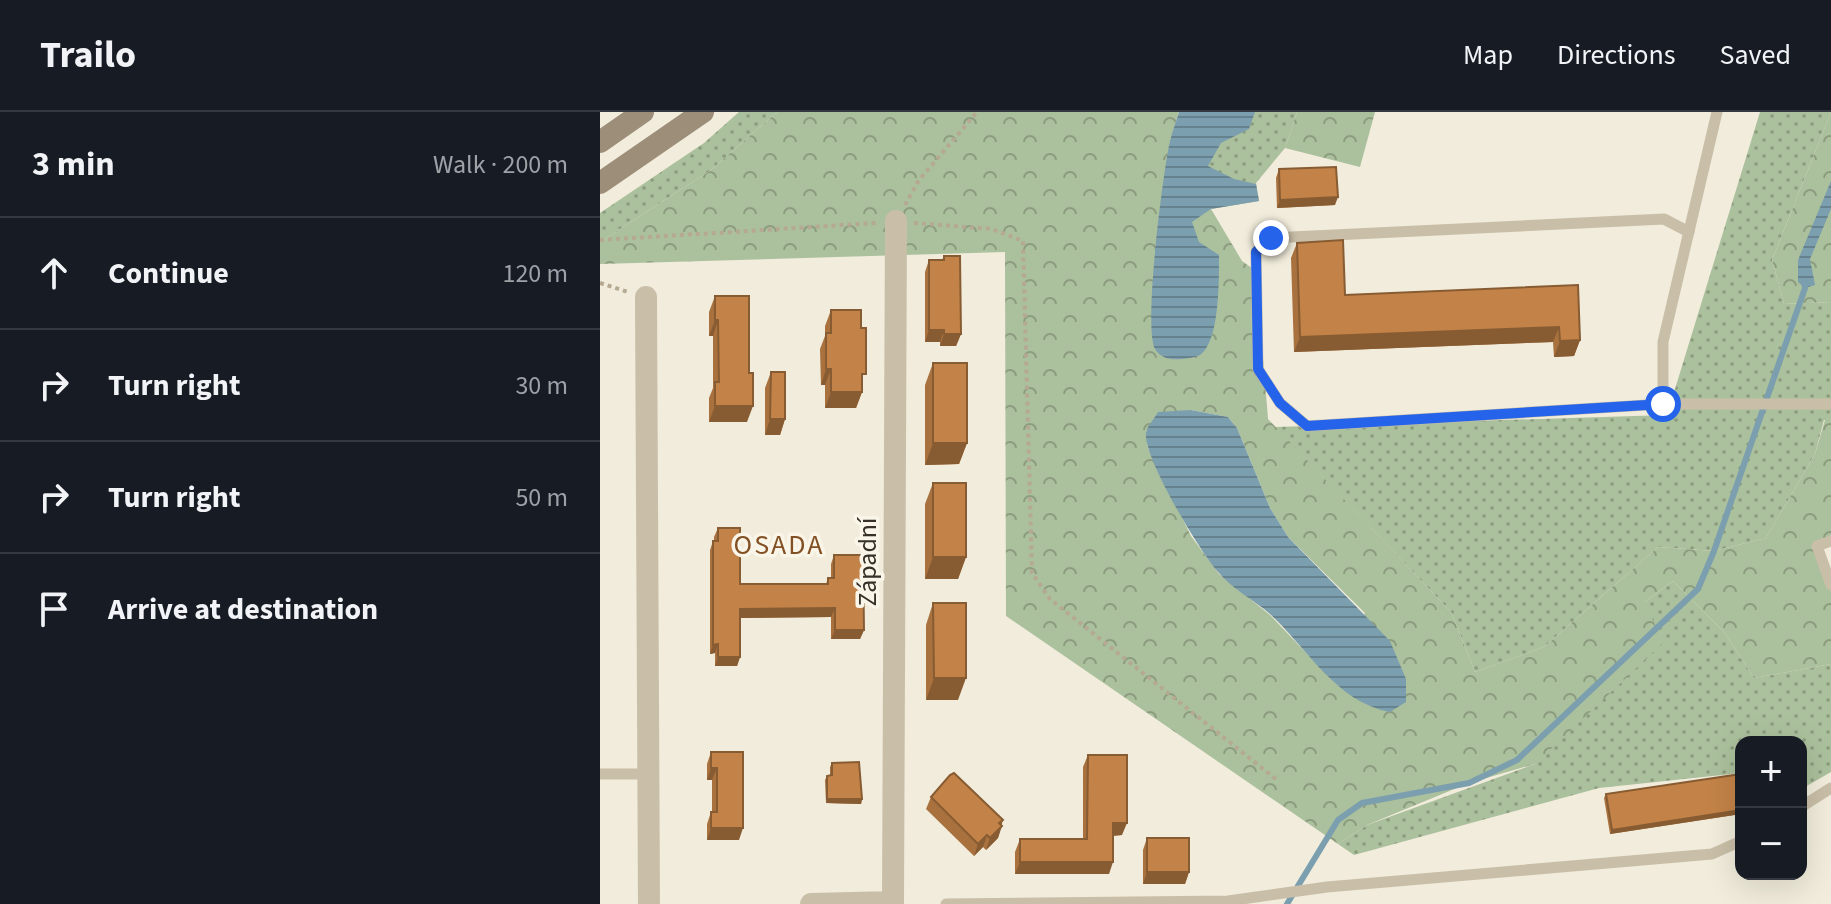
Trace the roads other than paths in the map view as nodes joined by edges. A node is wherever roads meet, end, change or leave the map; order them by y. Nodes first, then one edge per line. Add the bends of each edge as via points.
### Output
1 (643, 112) edge
2 (703, 112) edge
3 (1717, 112) edge
4 (600, 142) edge
5 (600, 183) edge
6 (896, 221) road end
7 (1689, 232) junction
8 (646, 297) road end
9 (1663, 404) junction
10 (1831, 404) edge
11 (1831, 541) edge
12 (1831, 585) edge
13 (600, 774) edge
14 (648, 774) junction
15 (1831, 788) edge
16 (1807, 803) edge
17 (1735, 844) edge
18 (649, 904) edge
19 (811, 904) edge
20 (946, 904) edge

1 - 4 main road
2 - 5 main road
3 - 7 lane
6 - 19 street, Západní via 893,902
7 - 9 lane via 1663,342
7 - 9 lane via 1664,219 1271,238 1256,252 1258,369 1280,403 1307,426
8 - 14 street
9 - 10 lane
11 - 12 lane via 1817,546
13 - 14 lane
14 - 18 street
15 - 16 lane
17 - 20 lane via 1712,854 1327,887 1228,901

